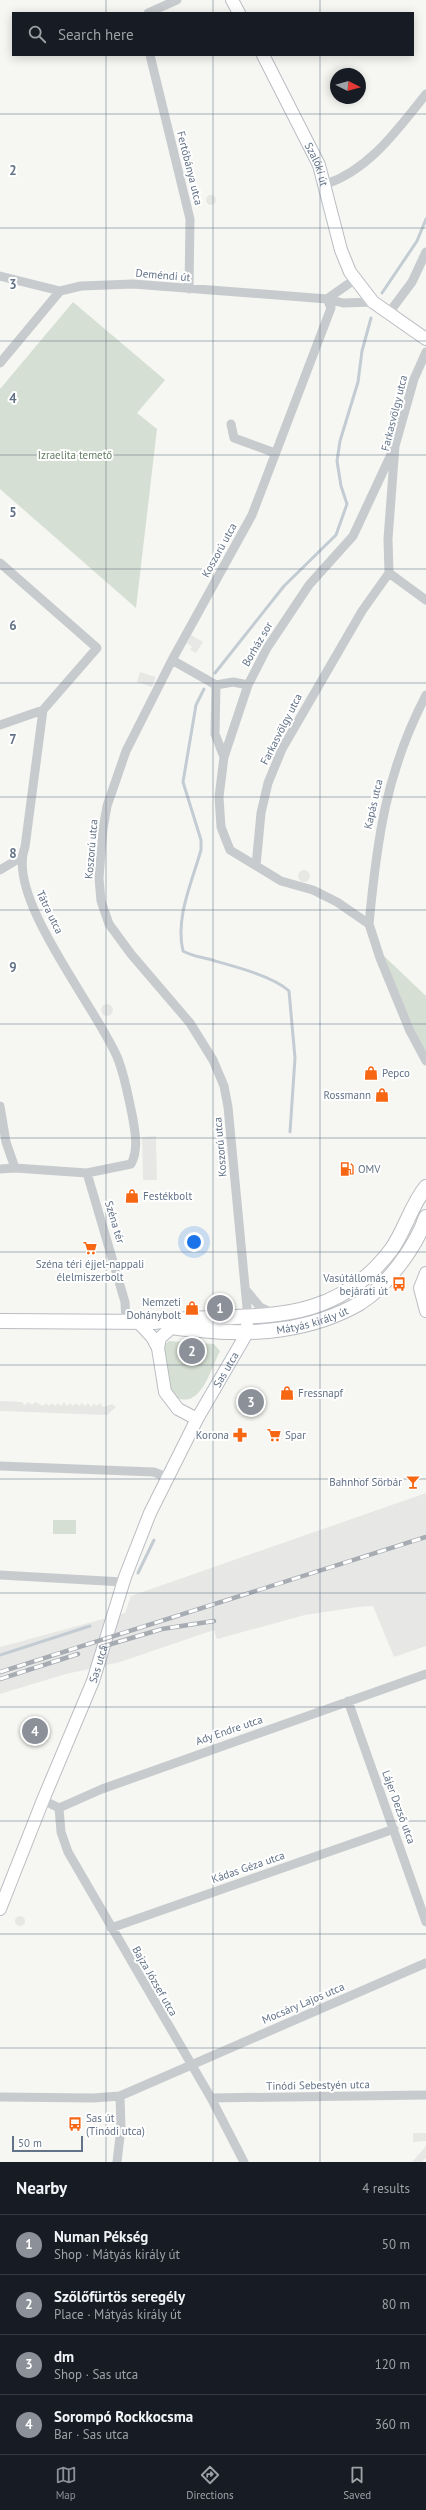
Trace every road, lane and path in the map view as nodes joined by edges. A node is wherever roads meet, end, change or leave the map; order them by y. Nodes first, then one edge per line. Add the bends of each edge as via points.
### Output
1 (177, 0) edge
2 (232, 0) edge
3 (150, 12) edge
4 (238, 12) edge
5 (150, 56) edge
6 (264, 56) edge
7 (426, 94) edge
8 (326, 184) junction
9 (426, 252) edge
10 (0, 276) edge
11 (357, 283) junction
12 (189, 288) junction
13 (60, 291) junction
14 (343, 302) junction
15 (373, 302) junction
16 (329, 303) junction
17 (388, 314) junction
18 (426, 339) edge
19 (426, 352) edge
20 (0, 363) edge
21 (231, 424) dead end
22 (395, 446) junction
23 (275, 453) junction
24 (1, 566) edge
25 (389, 573) junction
26 (426, 600) edge
27 (172, 660) junction
28 (216, 684) junction
29 (248, 685) junction
30 (426, 695) edge
31 (43, 710) junction
32 (0, 725) edge
33 (224, 757) junction
34 (20, 858) junction
35 (256, 866) junction
36 (0, 870) edge
37 (369, 924) junction
38 (426, 1062) edge
39 (0, 1106) edge
40 (15, 1168) junction
41 (0, 1169) edge
42 (87, 1172) junction
43 (426, 1187) edge
44 (426, 1220) edge
45 (426, 1273) edge
46 (246, 1290) junction
47 (426, 1311) edge
48 (280, 1315) junction
49 (248, 1318) junction
50 (0, 1321) edge
51 (132, 1322) junction
52 (154, 1322) junction
53 (172, 1327) junction
54 (247, 1333) junction
55 (158, 1348) junction
56 (197, 1419) junction
57 (0, 1466) edge
58 (166, 1477) junction
59 (0, 1575) edge
60 (123, 1582) junction
61 (426, 1674) edge
62 (348, 1701) junction
63 (43, 1800) junction
64 (59, 1808) junction
65 (394, 1829) junction
66 (0, 1909) edge
67 (426, 1922) edge
68 (111, 1928) junction
69 (426, 1963) edge
70 (190, 2065) junction
71 (426, 2095) edge
72 (120, 2096) junction
73 (0, 2097) edge
74 (211, 2098) junction
75 (117, 2162) edge
76 (244, 2162) edge

1 - 3 street
2 - 4 main road
5 - 12 street, Fertőbánya utca via 190,218
6 - 8 main road, Szalóki út via 308,141
7 - 8 street via 363,166 343,179
8 - 11 main road, Szalóki út via 341,250
9 - 17 street via 412,282
10 - 13 street, Deméndi út
11 - 14 street via 354,299
11 - 15 main road, Szalóki út
11 - 16 street
12 - 13 street, Deméndi út via 134,284 81,286
12 - 16 street, Deméndi út
13 - 20 street
14 - 15 street, Deméndi út
14 - 16 street, Deméndi út
15 - 17 main road, Szalóki út
16 - 23 street, Koszorú utca
17 - 18 main road, Szalóki út
19 - 22 street, Farkasvölgy utca via 414,379
21 - 23 street via 234,438
22 - 25 street, Farkasvölgy utca via 388,540
22 - 29 street, Borház sor via 354,536 309,585 267,648
23 - 27 street, Koszorú utca via 252,515
24 - 31 street via 97,648
25 - 26 street
25 - 35 street, Farkasvölgy utca via 362,611 282,748 268,783 261,812
27 - 28 street
27 - 46 street, Koszorú utca via 126,751 107,806 100,856 101,901 109,924 190,1023 213,1060 224,1086
28 - 29 street via 232,682
28 - 33 street via 215,734
29 - 33 street, Borház sor
30 - 37 street, Kapás utca via 410,726 382,812
31 - 32 street
31 - 34 street, Tátra utca via 25,847
33 - 35 street, Borház sor via 218,797 221,827 230,850
34 - 36 street
34 - 42 street, Tátra utca via 26,891 43,926 118,1058 134,1123 136,1154 131,1164
35 - 37 street via 281,881 313,890 337,902
37 - 38 street via 410,1031
39 - 40 street via 6,1142
40 - 41 street
40 - 42 street
42 - 51 street, Széna tér
43 - 48 main road, Mátyás király út via 392,1250 372,1272 349,1292 304,1310
44 - 54 main road, Mátyás király út via 406,1256 361,1302 315,1322
45 - 47 main road via 420,1288
46 - 48 street via 260,1307
46 - 49 street, Koszorú utca
48 - 49 main road, Mátyás király út
49 - 52 main road, Mátyás király út via 176,1319
49 - 54 main road, Sas utca
50 - 51 main road, Mátyás király út
51 - 52 main road, Mátyás király út
51 - 55 main road via 152,1337
52 - 53 main road, Mátyás király út
53 - 54 main road, Mátyás király út
53 - 55 main road via 160,1338
54 - 56 main road, Sas utca
55 - 56 main road via 165,1392 178,1409
56 - 58 main road, Sas utca
57 - 58 street via 154,1472
58 - 60 main road, Sas utca
59 - 60 street
60 - 63 main road, Sas utca via 93,1681
61 - 62 street, Ady Endre utca
62 - 64 street, Ady Endre utca via 102,1789
62 - 65 street, Lájer Dezső utca
63 - 64 street
63 - 66 main road, Sas utca
64 - 68 street, Bajza József utca via 61,1832 68,1852
65 - 67 street, Lájer Dezső utca
65 - 68 street, Kádas Géza utca
68 - 70 street, Bajza József utca
69 - 70 street, Mocsáry Lajos utca
70 - 72 street
70 - 74 street, Bajza József utca
71 - 74 street, Tinódi Sebestyén utca
72 - 73 street
72 - 75 street via 121,2128
74 - 76 street, Bajza József utca

